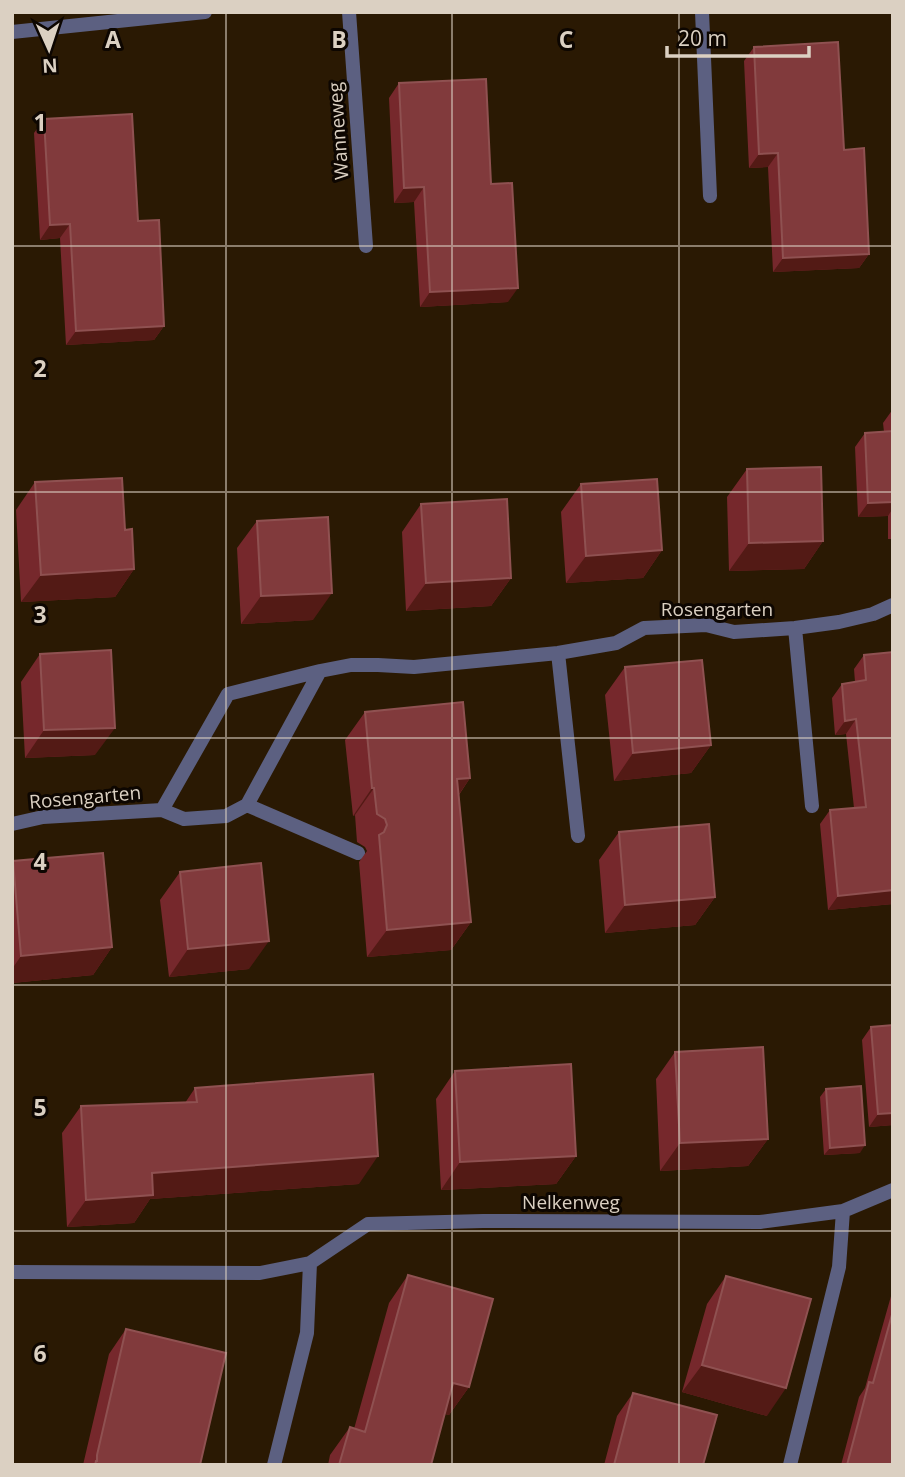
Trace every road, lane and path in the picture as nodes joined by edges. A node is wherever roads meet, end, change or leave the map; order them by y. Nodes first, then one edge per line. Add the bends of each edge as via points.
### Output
1 (205, 12) edge
2 (349, 12) edge
3 (702, 12) edge
4 (12, 32) edge
5 (710, 196) dead end
6 (366, 246) dead end
7 (893, 606) edge
8 (795, 628) junction
9 (558, 653) junction
10 (320, 671) junction
11 (247, 805) junction
12 (812, 806) dead end
13 (162, 810) junction
14 (12, 824) edge
15 (578, 836) dead end
16 (358, 853) dead end
17 (893, 1190) edge
18 (843, 1211) junction
19 (310, 1263) junction
20 (12, 1272) edge
21 (274, 1465) edge
22 (790, 1465) edge

1 - 4 street
2 - 6 street, Wanneweg
3 - 5 street
7 - 8 street, Rosengarten via 839,622
8 - 9 street, Rosengarten via 734,632 706,625 644,628 616,643
8 - 12 street, Rosengarten
9 - 10 street, Rosengarten via 414,667 351,665
9 - 15 street
10 - 11 street
10 - 13 street, Rosengarten via 228,694
11 - 13 street, Rosengarten via 226,816 184,819
11 - 16 street
13 - 14 street, Rosengarten via 43,817
17 - 18 street, Nelkenweg
18 - 19 street, Nelkenweg via 760,1222 368,1224
18 - 22 street via 839,1267
19 - 20 street, Nelkenweg via 260,1273
19 - 21 street via 307,1333

